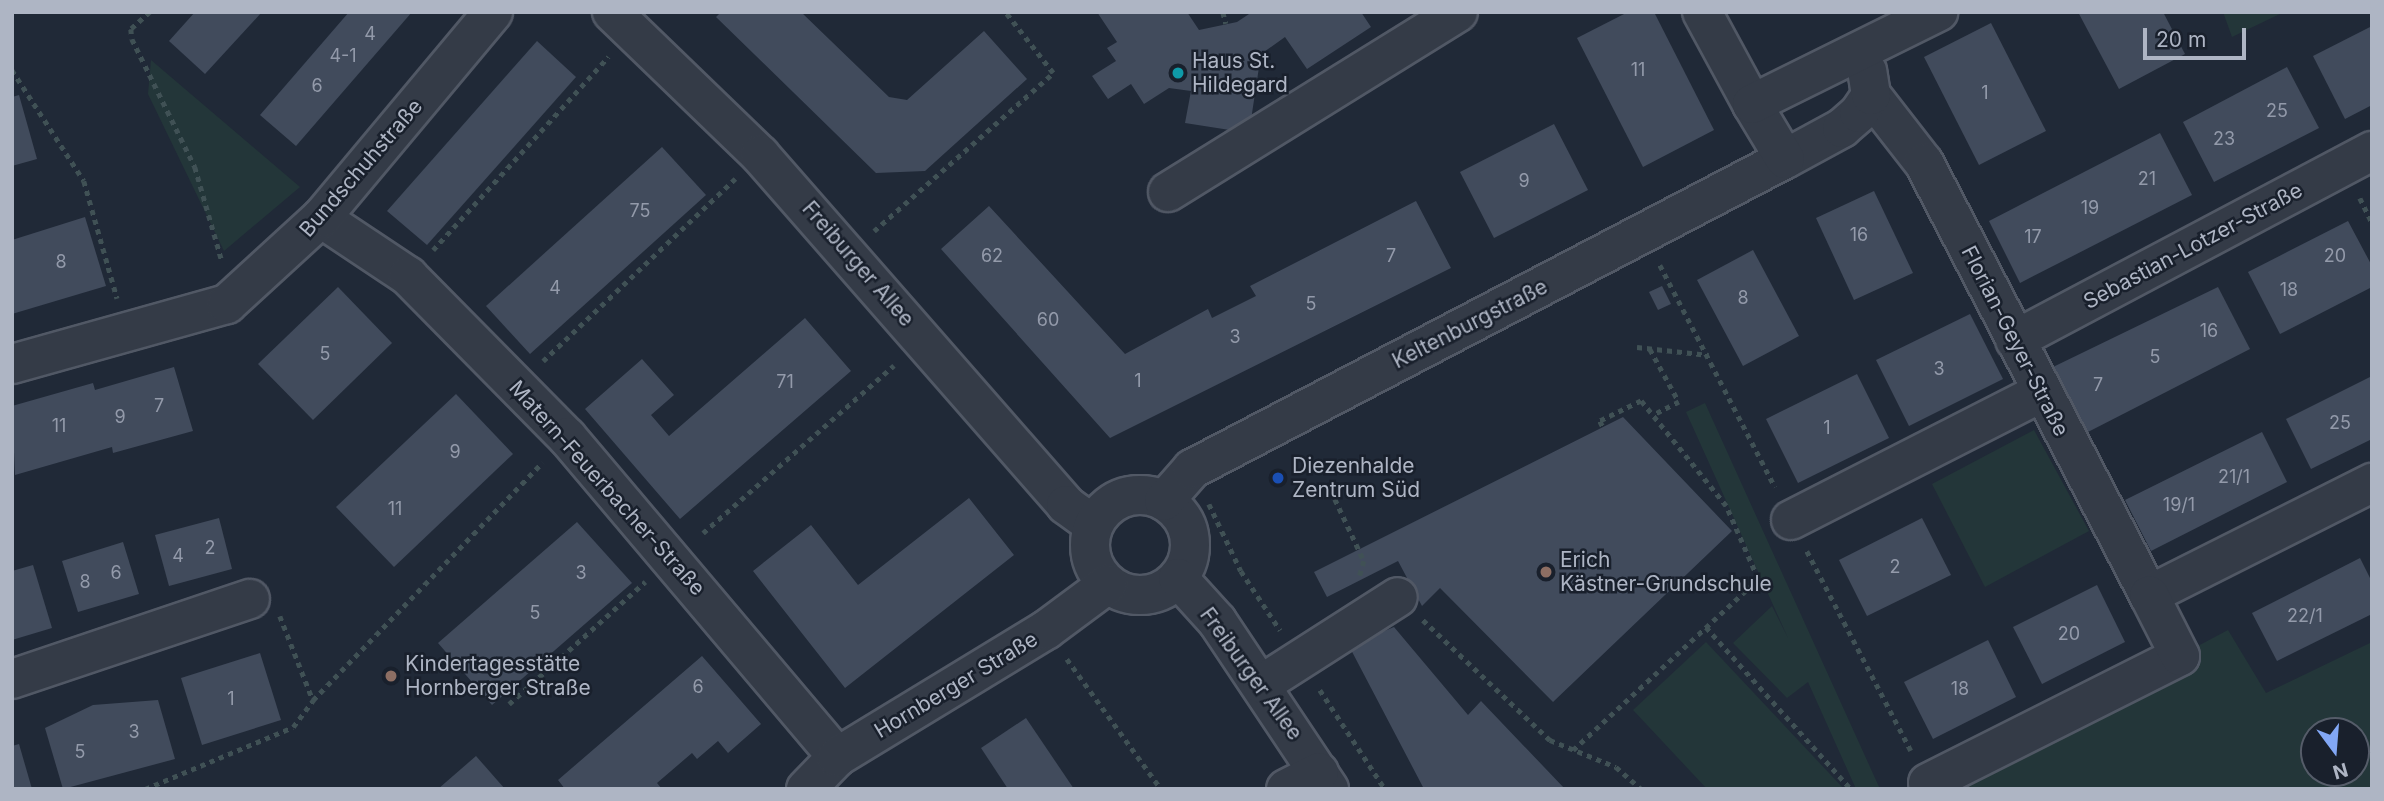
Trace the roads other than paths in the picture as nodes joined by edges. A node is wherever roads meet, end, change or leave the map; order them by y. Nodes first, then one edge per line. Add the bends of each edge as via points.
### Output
1 (493, 12) edge
2 (1458, 12) edge
3 (1702, 12) edge
4 (1938, 12) edge
5 (631, 18) edge
6 (1859, 52) junction
7 (1871, 94) junction
8 (1752, 104) junction
9 (2372, 152) edge
10 (1784, 159) junction
11 (1168, 192) dead end
12 (321, 218) junction
13 (2015, 340) junction
14 (12, 364) edge
15 (2040, 393) junction
16 (2372, 483) edge
17 (1164, 500) junction
18 (1791, 520) dead end
19 (1094, 525) junction
20 (1178, 578) junction
21 (1108, 584) junction
22 (2149, 595) junction
23 (1398, 597) road end
24 (250, 599) road end
25 (12, 679) edge
26 (1262, 684) junction
27 (836, 757) junction
28 (1311, 783) edge
29 (1928, 783) dead end
30 (806, 789) edge

1 - 12 street, Bundschuhstraße
2 - 11 street
3 - 8 street
4 - 6 street
5 - 19 street, Freiburger Allee via 850,253 1066,505
6 - 7 street
6 - 8 street
7 - 10 street, Keltenburgstraße via 1842,128
7 - 13 street, Florian-Geyer-Straße via 1924,163
8 - 10 street
9 - 13 street, Sebastian-Lotzer-Straße
10 - 17 street, Keltenburgstraße via 1192,469
12 - 14 street, Bundschuhstraße via 228,304
12 - 27 street, Matern-Feuerbacher-Straße via 408,276 567,437
13 - 15 street, Florian-Geyer-Straße
15 - 18 street
15 - 22 street, Florian-Geyer-Straße
16 - 22 street
17 - 19 street via 1144,494 1124,497 1106,508
17 - 20 street via 1177,510 1190,536 1191,552
19 - 21 street via 1090,546 1095,567
20 - 21 street via 1152,594 1121,592
20 - 26 street, Freiburger Allee via 1217,621
21 - 27 street, Hornberger Straße via 1046,630
22 - 29 street, Florian-Geyer-Straße via 2180,656
23 - 26 street
24 - 25 street
26 - 28 street, Freiburger Allee
27 - 30 street, Hornberger Straße

